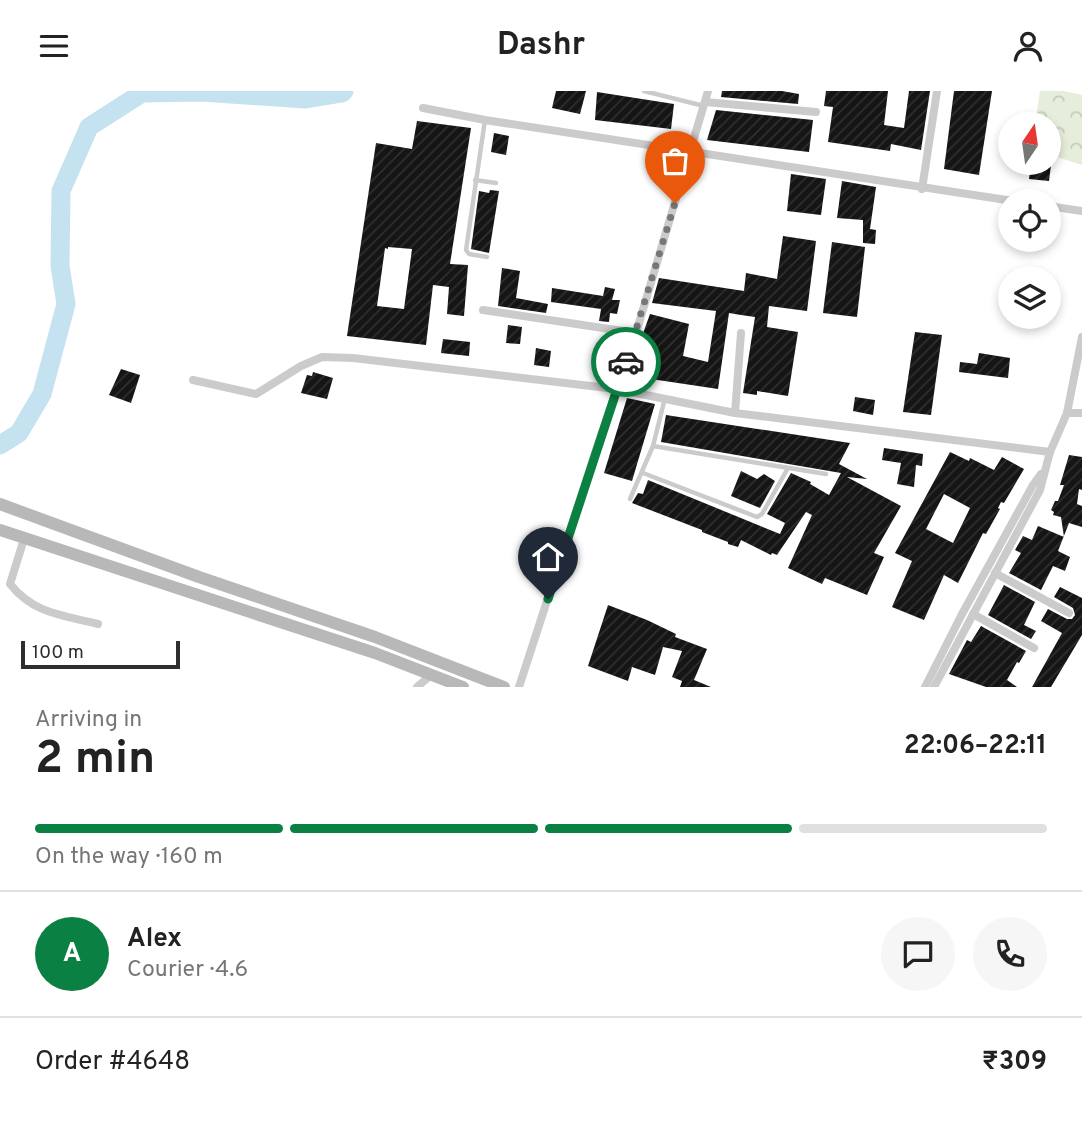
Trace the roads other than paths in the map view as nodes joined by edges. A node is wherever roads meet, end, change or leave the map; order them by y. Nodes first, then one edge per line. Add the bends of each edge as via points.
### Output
1 (644, 91) edge
2 (708, 91) edge
3 (937, 91) edge
4 (705, 104) junction
5 (423, 108) dead end
6 (816, 112) dead end
7 (485, 120) junction
8 (690, 151) junction
9 (475, 180) junction
10 (496, 183) dead end
11 (922, 189) junction
12 (998, 199) edge
13 (1061, 208) edge
14 (1082, 211) edge
15 (488, 257) dead end
16 (484, 310) dead end
17 (636, 333) junction
18 (741, 333) dead end
19 (1082, 337) edge
20 (193, 380) dead end
21 (616, 389) junction
22 (665, 397) junction
23 (735, 413) junction
24 (1067, 413) junction
25 (1082, 413) edge
26 (653, 446) junction
27 (1050, 452) junction
28 (788, 468) junction
29 (1045, 469) junction
30 (643, 473) junction
31 (826, 474) dead end
32 (630, 499) dead end
33 (0, 504) edge
34 (0, 530) edge
35 (24, 539) junction
36 (995, 573) junction
37 (1069, 613) dead end
38 (973, 614) junction
39 (98, 624) dead end
40 (1034, 648) dead end
41 (431, 674) junction
42 (417, 687) edge
43 (463, 687) edge
44 (504, 687) edge
45 (519, 687) edge
46 (925, 687) edge
47 (934, 687) edge

1 - 4 lane
2 - 4 street
3 - 11 street
4 - 6 street
4 - 8 street
5 - 7 street
7 - 8 street
7 - 9 lane
8 - 11 street
8 - 17 street
9 - 10 lane
9 - 15 lane via 466,250
11 - 12 street
13 - 14 street
16 - 17 street
17 - 21 street
18 - 23 street
19 - 24 street
20 - 21 street via 256,394 327,356
21 - 22 street
21 - 45 street
22 - 23 street
22 - 26 lane
23 - 27 street
24 - 25 street
24 - 27 street
26 - 28 lane
26 - 30 lane
27 - 29 street
28 - 30 lane via 757,517
28 - 31 lane
29 - 36 street via 1040,490
29 - 46 street
30 - 32 lane
33 - 44 main road
34 - 35 main road
35 - 39 street via 10,584 23,599 41,610
35 - 41 main road
36 - 37 street
36 - 38 street
38 - 40 street
38 - 47 street
41 - 42 street
41 - 43 main road

